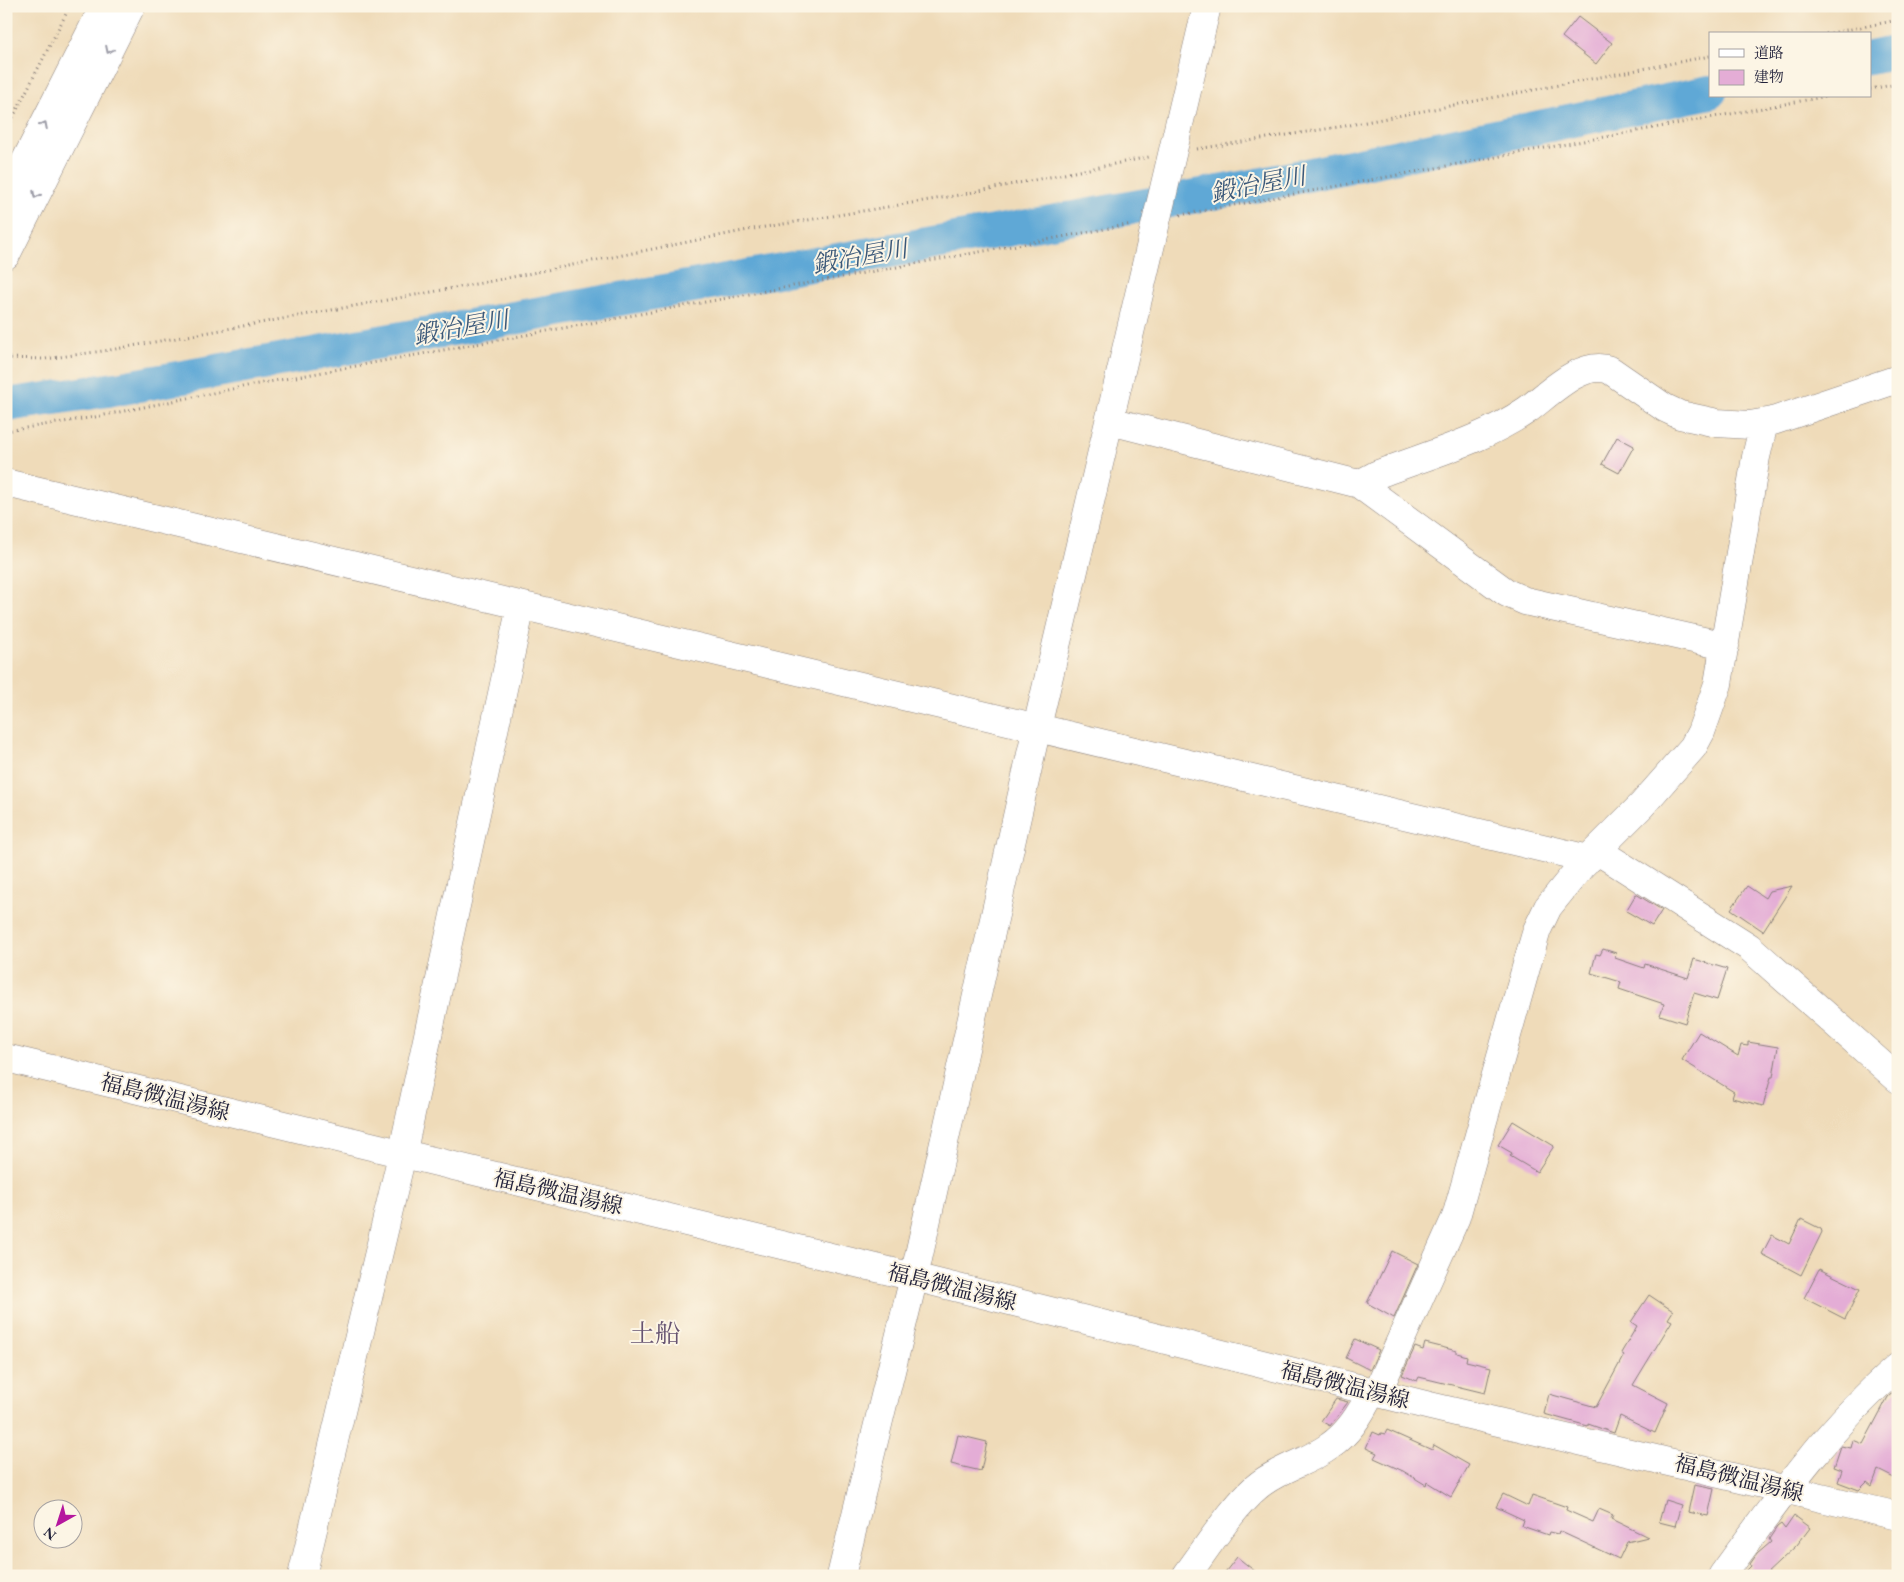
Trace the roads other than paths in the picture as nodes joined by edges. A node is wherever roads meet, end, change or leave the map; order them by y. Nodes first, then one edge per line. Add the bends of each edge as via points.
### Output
1 (104, 6) edge
2 (131, 6) edge
3 (1207, 6) edge
4 (6, 199) edge
5 (6, 255) edge
6 (1898, 379) edge
7 (1110, 421) junction
8 (1764, 423) junction
9 (6, 483) edge
10 (1359, 484) junction
11 (522, 606) junction
12 (1725, 646) junction
13 (1037, 727) junction
14 (1594, 854) junction
15 (6, 1058) edge
16 (1898, 1079) edge
17 (402, 1155) junction
18 (914, 1277) junction
19 (1898, 1366) edge
20 (1374, 1392) junction
21 (1786, 1491) junction
22 (1898, 1516) edge
23 (302, 1576) edge
24 (841, 1576) edge
25 (1186, 1576) edge
26 (1722, 1576) edge

4 -> 1 street
2 -> 5 street
3 - 7 street
6 - 8 street
7 - 10 street
7 - 13 street
8 - 10 street via 1716,423 1680,415 1664,408 1610,370 1590,368 1503,426
8 - 12 street
9 - 11 street
10 - 12 street via 1514,597 1552,609
11 - 13 street
11 - 17 street
12 - 14 street via 1714,699 1693,747
13 - 14 street
13 - 18 street
14 - 16 street via 1749,947
14 - 20 street via 1548,907 1537,930 1456,1217
15 - 17 street, 福島微温湯線
17 - 18 street, 福島微温湯線
17 - 23 street
18 - 20 street, 福島微温湯線
18 - 24 street
19 - 21 street via 1853,1410
20 - 21 street, 福島微温湯線 via 1702,1468
20 - 25 street via 1350,1427 1330,1446 1262,1482 1234,1511
21 - 22 street, 福島微温湯線
21 - 26 street

